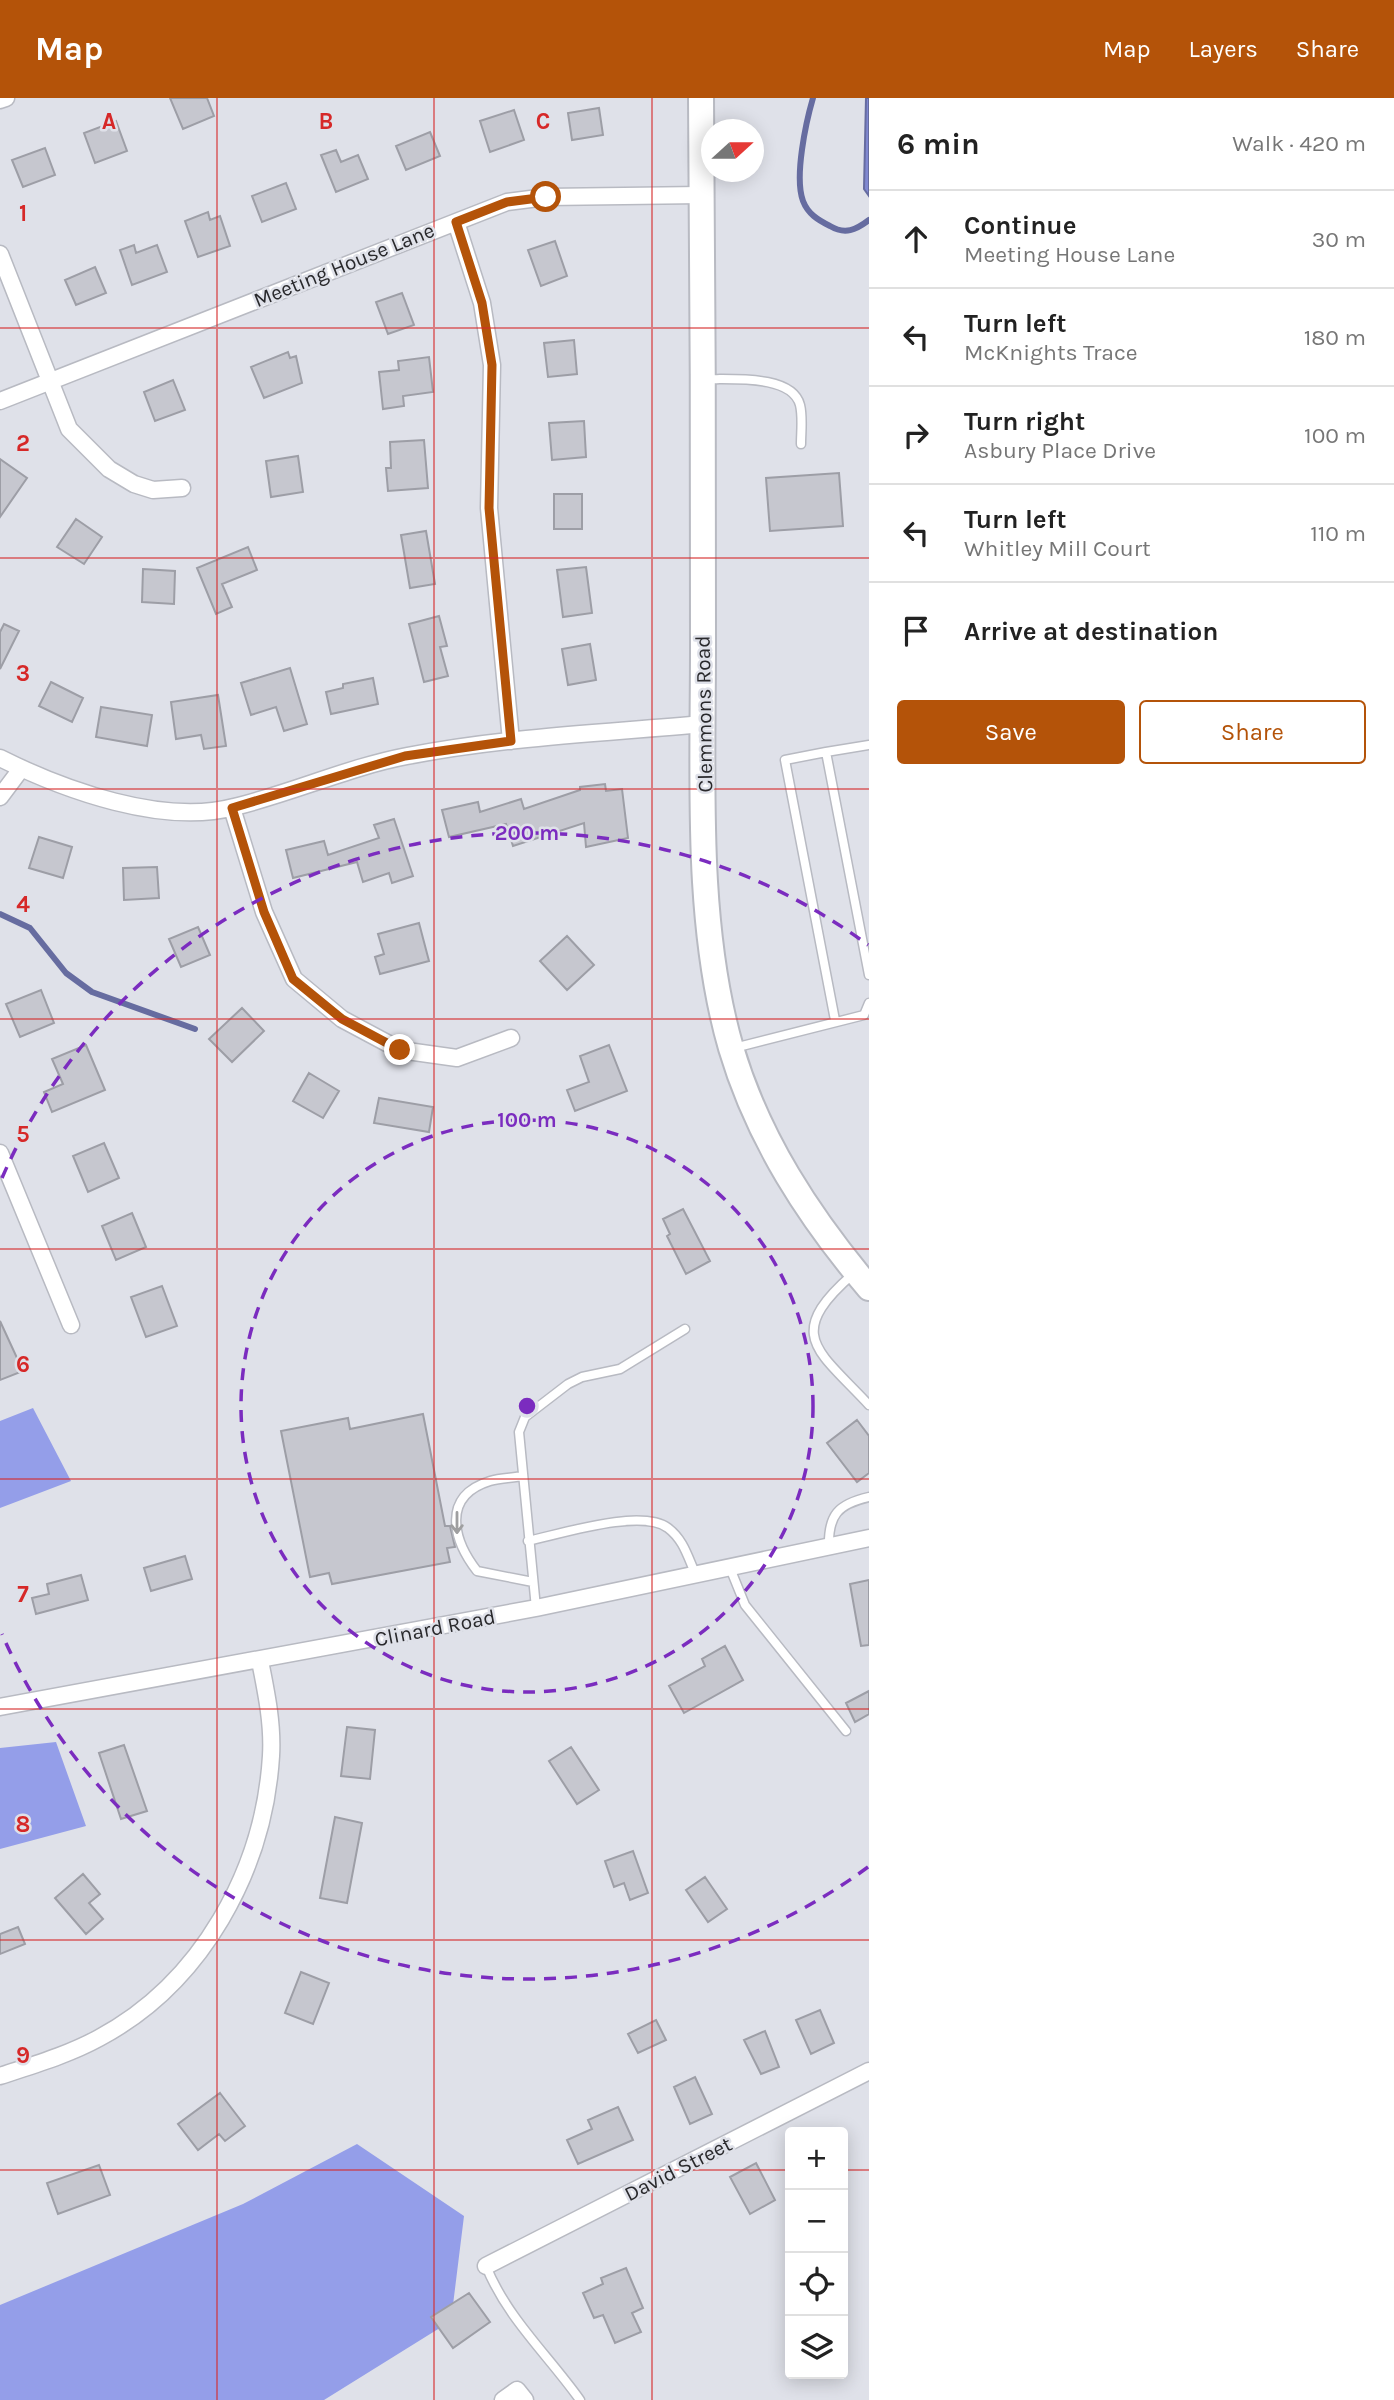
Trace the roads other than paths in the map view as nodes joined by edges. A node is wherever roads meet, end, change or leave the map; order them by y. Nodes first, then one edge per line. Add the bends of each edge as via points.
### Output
1 (6, 98) edge
2 (701, 98) edge
3 (0, 100) edge
4 (702, 195) junction
5 (456, 222) junction
6 (0, 254) edge
7 (703, 378) junction
8 (48, 383) junction
9 (0, 401) edge
10 (802, 444) dead end
11 (182, 488) dead end
12 (703, 724) junction
13 (511, 741) junction
14 (869, 745) edge
15 (825, 752) junction
16 (0, 758) edge
17 (22, 769) junction
18 (0, 797) edge
19 (232, 808) junction
20 (869, 975) edge
21 (869, 1003) edge
22 (866, 1016) edge
23 (835, 1020) junction
24 (511, 1038) dead end
25 (731, 1048) junction
26 (0, 1153) edge
27 (862, 1280) edge
28 (71, 1325) dead end
29 (685, 1329) dead end
30 (869, 1405) edge
31 (523, 1476) junction
32 (869, 1497) edge
33 (869, 1538) edge
34 (528, 1541) junction
35 (829, 1547) junction
36 (730, 1568) junction
37 (696, 1575) junction
38 (533, 1582) junction
39 (536, 1608) junction
40 (260, 1661) junction
41 (0, 1707) edge
42 (846, 1731) dead end
43 (869, 2071) edge
44 (0, 2076) edge
45 (486, 2266) joint
46 (503, 2400) edge
47 (525, 2400) edge
48 (580, 2400) edge

1 - 3 street
2 - 4 main road, Clemmons Road
4 - 5 street, Meeting House Lane via 546,197 507,202
4 - 7 main road, Clemmons Road
5 - 8 street, Meeting House Lane
5 - 13 street via 482,303 492,365 489,508
6 - 8 street
7 - 10 lane via 773,382 789,390 800,403
7 - 12 main road, Clemmons Road
8 - 9 street, Meeting House Lane
8 - 11 street via 69,429 109,469 153,490
12 - 13 street
12 - 25 main road, Clemmons Road via 709,932
13 - 19 street via 405,756
14 - 15 lane
15 - 20 lane
15 - 23 lane via 785,760
16 - 17 street
17 - 18 street
17 - 19 street via 78,793 187,814
19 - 24 street via 264,912 293,979 342,1019 400,1050 457,1058
21 - 22 lane
22 - 23 lane
23 - 25 lane
25 - 27 main road, Clemmons Road via 749,1102 785,1174
26 - 28 street
27 - 30 lane via 826,1297 816,1312 814,1341
29 - 31 lane via 620,1369 568,1384 531,1411 519,1432
31 - 34 lane
31 -> 38 lane via 488,1482 470,1492 458,1503 455,1525 459,1546 477,1571
32 - 35 lane via 838,1509 829,1526
33 - 35 street, Clinard Road
34 - 37 lane via 632,1520 656,1521 684,1545
34 - 38 lane
35 - 36 street, Clinard Road
36 - 37 street, Clinard Road
36 - 42 lane via 745,1605
37 - 39 street, Clinard Road
38 - 39 lane
39 - 40 street, Clinard Road
40 - 41 street, Clinard Road
40 - 44 street via 271,1741 266,1806 254,1850 226,1912 179,1975 119,2026 65,2054
43 - 45 street, David Street
45 - 48 lane via 519,2326
46 - 47 street via 517,2390

